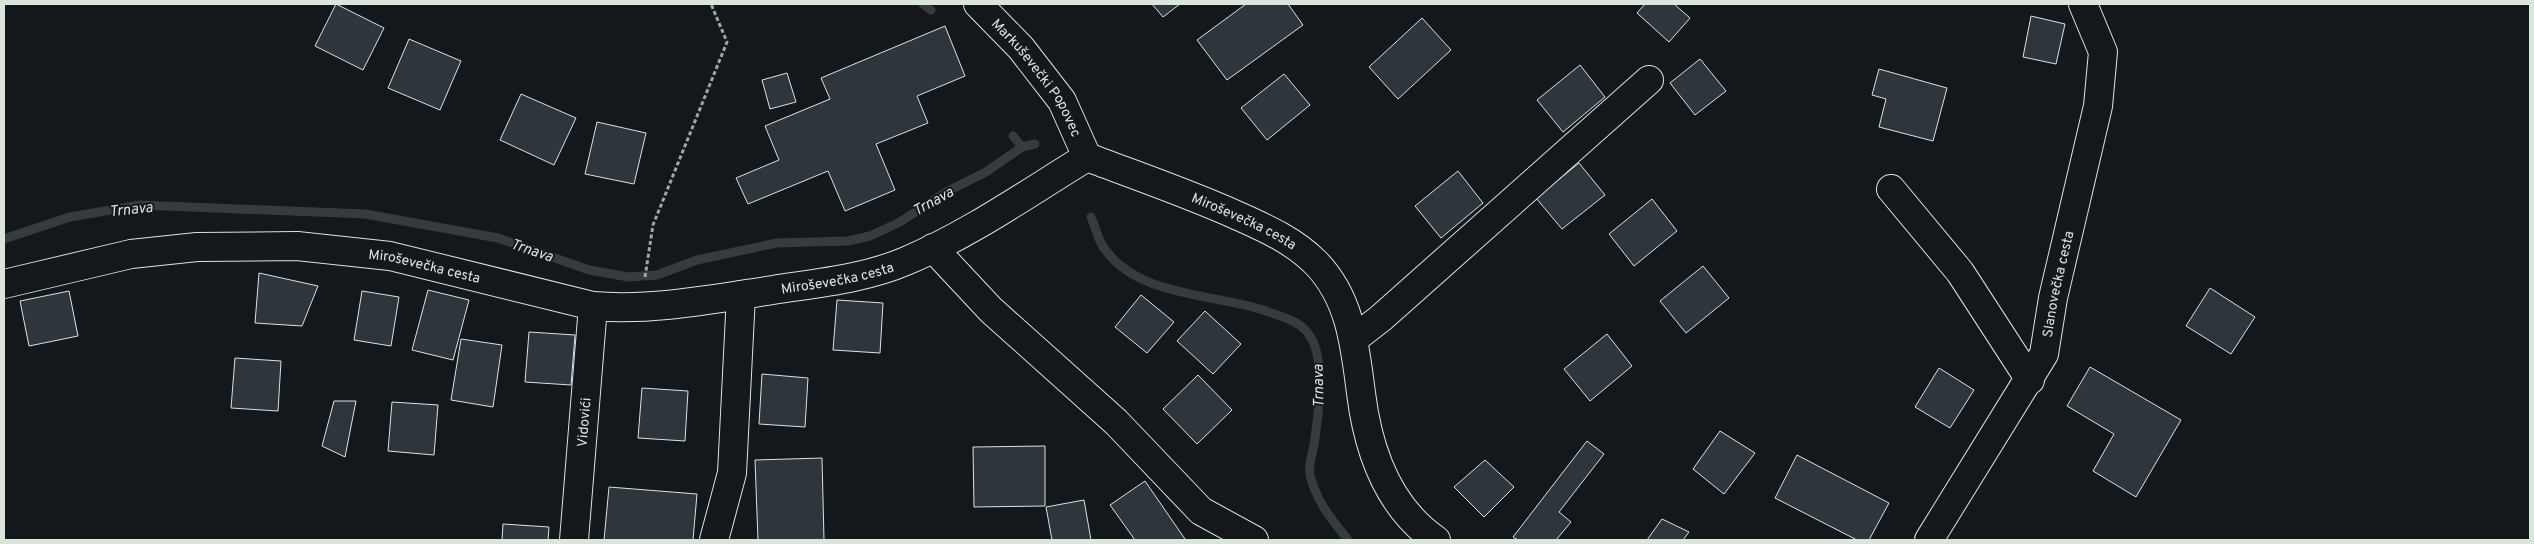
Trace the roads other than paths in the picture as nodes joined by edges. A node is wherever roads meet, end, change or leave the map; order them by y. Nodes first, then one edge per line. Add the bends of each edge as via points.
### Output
1 (978, 4) edge
2 (2083, 4) edge
3 (1649, 80) dead end
4 (1087, 158) junction
5 (1891, 189) dead end
6 (933, 248) junction
7 (4, 284) edge
8 (741, 295) junction
9 (593, 306) junction
10 (1354, 339) junction
11 (2030, 380) junction
12 (574, 540) edge
13 (714, 540) edge
14 (1254, 540) edge
15 (1436, 540) edge
16 (1930, 540) edge

1 - 4 main road, Markuševečki Popovec via 1021,48 1062,101
2 - 11 main road, Slanovečka cesta via 2104,52 2098,106 2053,298 2044,354
3 - 10 main road
4 - 6 main road, Miroševečka cesta
4 - 10 main road, Miroševečka cesta via 1196,197 1286,237 1316,264 1337,290
5 - 11 main road via 1960,272
6 - 8 main road, Miroševečka cesta via 905,262 838,282
6 - 14 main road via 991,310 1116,422 1200,511
7 - 9 main road, Miroševečka cesta via 131,254 198,247 296,246 390,256
8 - 9 main road, Miroševečka cesta via 627,309
8 - 13 main road via 732,473
9 - 12 main road, Vidovići
10 - 15 main road, Miroševečka cesta via 1370,441 1383,479 1400,506 1421,530
11 - 16 main road, Slanovečka cesta

